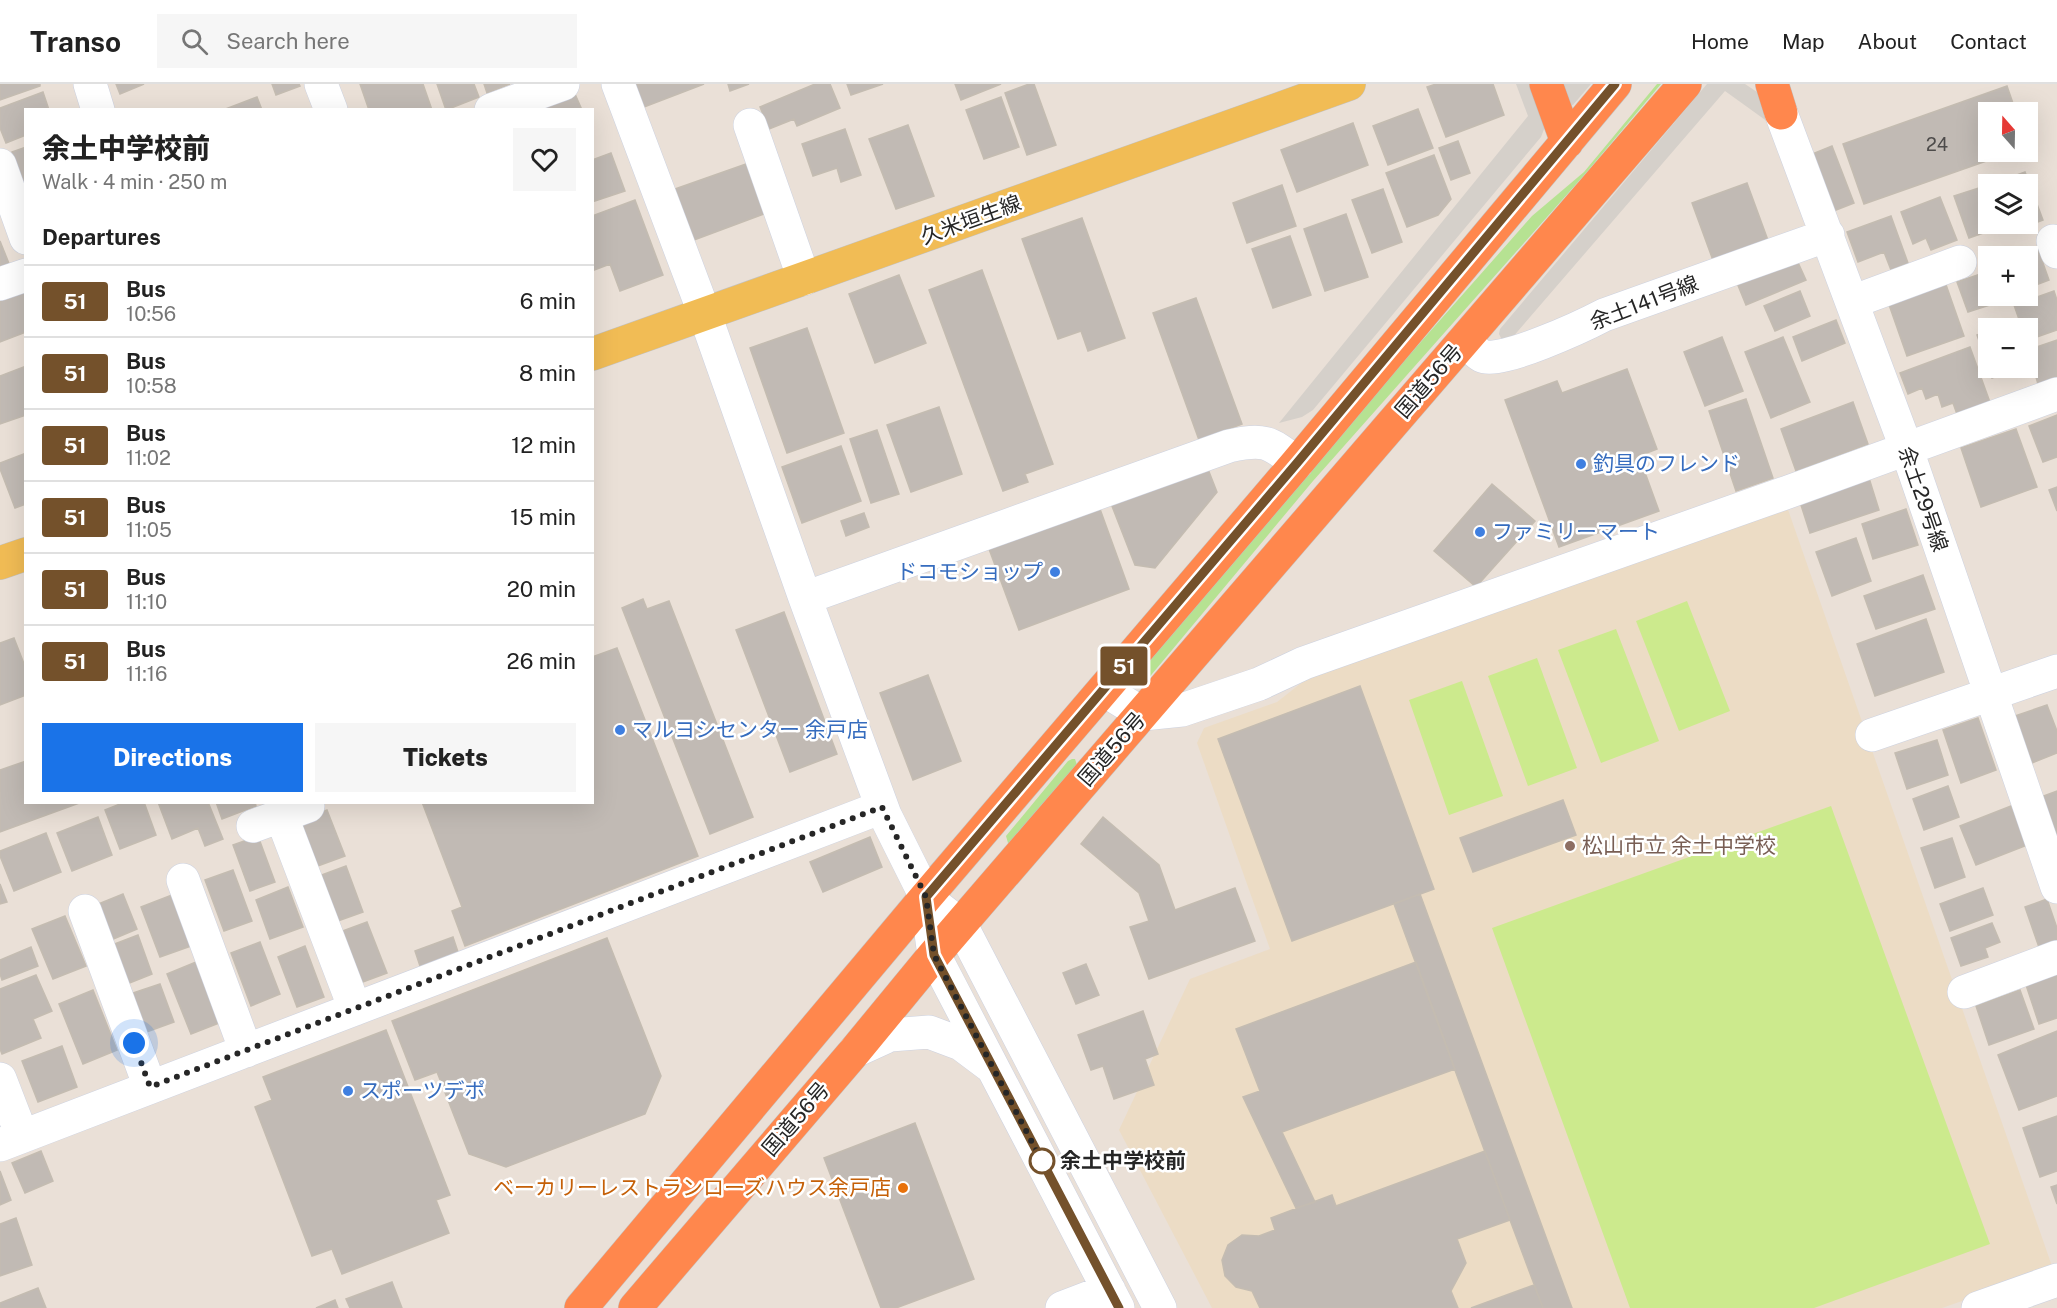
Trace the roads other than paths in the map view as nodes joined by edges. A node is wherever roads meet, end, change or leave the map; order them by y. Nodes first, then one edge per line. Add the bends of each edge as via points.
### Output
1 (90, 84) edge
2 (321, 84) edge
3 (563, 84) edge
4 (618, 84) edge
5 (1349, 84) edge
6 (1546, 84) edge
7 (1615, 84) edge
8 (1685, 84) edge
9 (1776, 99) edge
10 (97, 108) edge
11 (330, 108) edge
12 (497, 108) edge
13 (750, 125) dead end
14 (1567, 142) junction
15 (0, 165) edge
16 (7, 204) edge
17 (24, 234) edge
18 (1828, 235) junction
19 (1960, 262) dead end
20 (24, 276) edge
21 (804, 279) junction
22 (0, 284) edge
23 (1852, 302) junction
24 (705, 315) junction
25 (1464, 340) junction
26 (594, 353) edge
27 (2057, 394) edge
28 (1907, 450) junction
29 (1297, 463) junction
30 (24, 555) edge
31 (0, 563) edge
32 (805, 598) junction
33 (2057, 671) edge
34 (1104, 690) junction
35 (1990, 695) junction
36 (1143, 714) junction
37 (1872, 735) dead end
38 (882, 807) junction
39 (281, 816) dead end
40 (183, 880) dead end
41 (2057, 887) edge
42 (926, 897) junction
43 (85, 911) dead end
44 (961, 925) junction
45 (934, 955) junction
46 (2057, 957) edge
47 (1964, 992) dead end
48 (355, 1009) junction
49 (246, 1051) junction
50 (855, 1051) junction
51 (993, 1068) junction
52 (0, 1080) edge
53 (150, 1087) junction
54 (11, 1141) edge
55 (2057, 1280) edge
56 (1114, 1299) edge
57 (581, 1308) edge
58 (635, 1308) edge
59 (1062, 1308) edge
60 (1160, 1308) edge
61 (1978, 1308) edge

1 - 10 street
2 - 11 street
3 - 12 street
4 - 24 street
5 - 21 main road, 久米垣生線
6 - 14 highway
7 - 14 highway, 国道56号
8 - 25 highway, 国道56号
9 - 18 street, 余土29号線
13 - 21 street
14 - 29 highway, 国道56号
15 - 16 street
16 - 17 street
18 - 23 street, 余土29号線
18 - 25 street, 余土141号線 via 1604,315 1576,330 1506,355 1483,356
19 - 23 street
20 - 22 street
21 - 24 main road, 久米垣生線
23 - 28 street, 余土29号線
24 - 26 main road, 久米垣生線
24 - 32 street
25 - 36 highway, 国道56号
27 - 28 street
28 - 35 street, 余土29号線
28 - 36 street via 1304,663 1259,684 1182,710
29 - 32 street via 1273,445 1251,441 1229,446
29 - 34 highway, 国道56号
30 - 31 main road
32 - 38 street
33 - 35 street
34 - 36 street
34 - 42 highway, 国道56号
35 - 37 street
35 - 41 street, 余土29号線
36 - 44 highway, 国道56号
38 - 42 street
38 - 48 street
39 - 48 street
40 - 49 street
42 - 44 street
42 - 45 street
42 - 57 highway, 国道56号
43 - 53 street
44 - 45 highway, 国道56号
44 - 60 street
45 - 50 highway, 国道56号
45 - 51 street
46 - 47 street
48 - 49 street
49 - 53 street
50 - 51 street via 890,1035 929,1032 961,1044
50 - 58 highway, 国道56号
51 - 56 street
52 - 54 street
53 - 54 street
55 - 61 street
56 - 59 street

